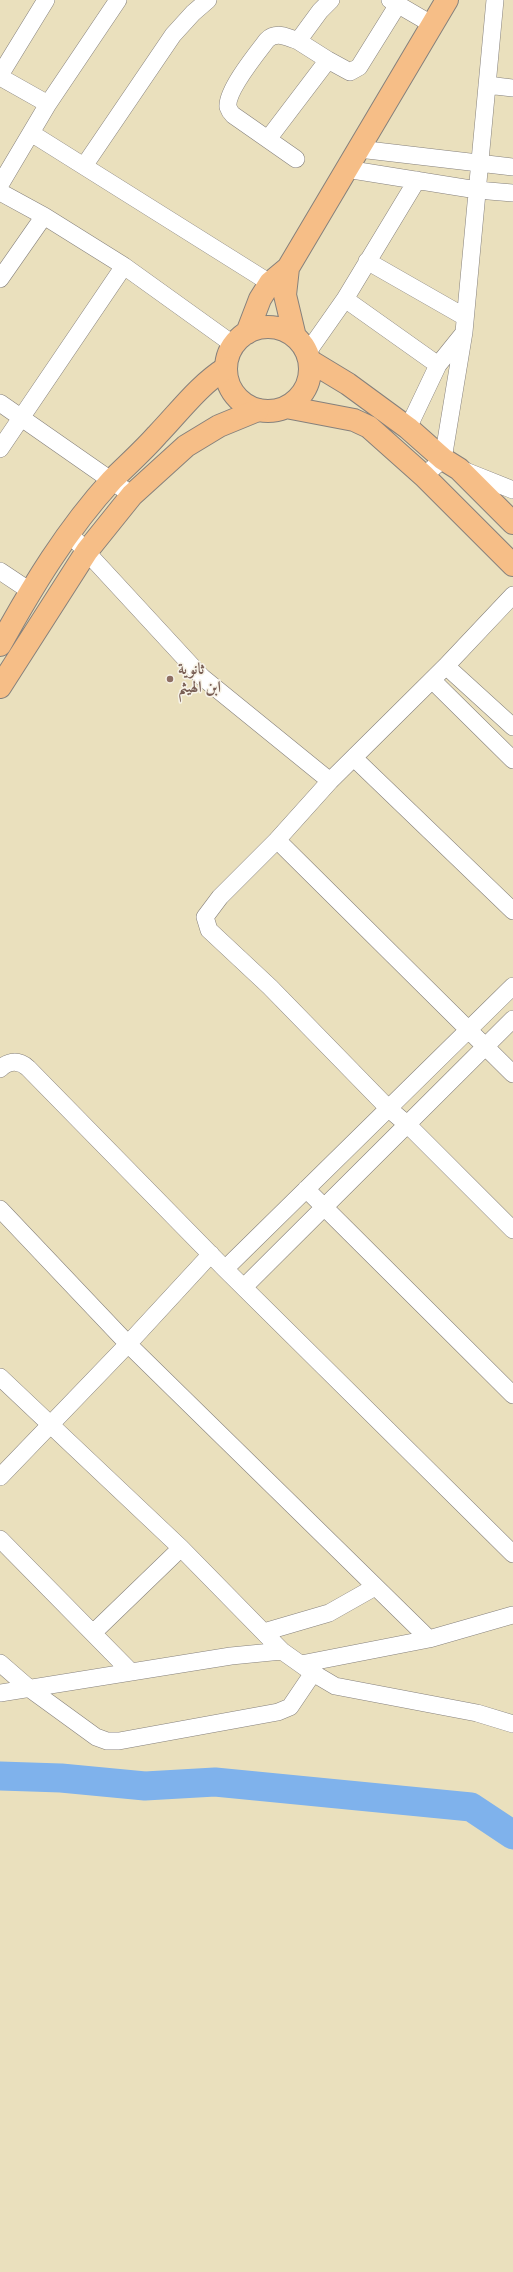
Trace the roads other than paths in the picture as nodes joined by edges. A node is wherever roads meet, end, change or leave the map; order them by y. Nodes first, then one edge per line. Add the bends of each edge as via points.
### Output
1 (118, 0) edge
2 (208, 0) edge
3 (331, 0) edge
4 (447, 0) edge
5 (495, 0) edge
6 (42, 2) edge
7 (393, 3) edge
8 (432, 25) junction
9 (298, 41) junction
10 (328, 60) junction
11 (0, 76) edge
12 (487, 85) junction
13 (513, 88) edge
14 (48, 104) junction
15 (31, 133) junction
16 (268, 139) junction
17 (359, 149) junction
18 (296, 159) dead end
19 (480, 164) junction
20 (84, 166) junction
21 (513, 167) edge
22 (346, 169) junction
23 (417, 180) junction
24 (0, 185) edge
25 (477, 190) junction
26 (0, 192) edge
27 (513, 193) edge
28 (44, 216) junction
29 (368, 261) junction
30 (124, 266) junction
31 (288, 268) junction
32 (0, 279) edge
33 (270, 283) junction
34 (345, 299) junction
35 (465, 325) junction
36 (240, 339) junction
37 (304, 350) junction
38 (438, 365) junction
39 (226, 368) junction
40 (0, 404) edge
41 (286, 407) junction
42 (258, 410) junction
43 (21, 418) junction
44 (408, 428) junction
45 (0, 449) edge
46 (451, 464) junction
47 (424, 476) junction
48 (112, 481) junction
49 (513, 490) edge
50 (132, 495) junction
51 (513, 523) edge
52 (70, 534) junction
53 (86, 551) junction
54 (513, 565) edge
55 (0, 571) edge
56 (30, 590) junction
57 (513, 595) edge
58 (0, 645) edge
59 (446, 666) junction
60 (432, 680) junction
61 (0, 687) edge
62 (500, 715) junction
63 (513, 727) edge
64 (485, 733) junction
65 (354, 758) junction
66 (513, 760) edge
67 (330, 781) junction
68 (277, 840) junction
69 (513, 911) edge
70 (513, 986) edge
71 (513, 1019) edge
72 (469, 1030) junction
73 (485, 1047) junction
74 (0, 1068) edge
75 (513, 1074) edge
76 (389, 1109) junction
77 (408, 1125) junction
78 (306, 1189) junction
79 (325, 1206) junction
80 (0, 1210) edge
81 (513, 1230) edge
82 (211, 1254) junction
83 (225, 1269) junction
84 (244, 1287) junction
85 (128, 1344) junction
86 (0, 1377) edge
87 (513, 1395) edge
88 (51, 1424) junction
89 (0, 1477) edge
90 (0, 1539) edge
91 (181, 1548) junction
92 (513, 1554) edge
93 (376, 1587) junction
94 (513, 1615) edge
95 (93, 1632) junction
96 (264, 1632) junction
97 (429, 1639) junction
98 (282, 1651) junction
99 (0, 1662) edge
100 (307, 1668) junction
101 (130, 1671) junction
102 (30, 1689) junction
103 (0, 1693) edge
104 (513, 1724) edge

1 - 14 street
2 - 20 street via 192,13 173,35
3 - 9 street
4 - 8 main road
5 - 12 street
6 - 11 street
7 - 8 street
7 - 10 street via 359,67 354,71 345,70
8 - 17 main road
9 - 10 street
9 - 16 street via 283,35 270,37 232,92 228,109
10 - 16 street
11 - 14 street
12 - 13 street
12 - 19 street
14 - 15 street
15 - 20 street
15 - 24 street
16 - 18 street
17 - 19 street
17 - 22 main road
19 - 21 street
19 - 25 street
20 - 33 street
22 - 23 street
22 - 31 main road
23 - 25 street
23 - 29 street
25 - 27 street
25 - 35 street
26 - 28 street
28 - 30 street
28 - 32 street
29 - 34 street
29 - 35 street
30 - 36 street
30 - 43 street
31 - 33 main road
31 - 37 main road via 285,295
33 - 36 main road
34 - 37 street
34 - 38 street
35 - 38 street
35 - 46 street
36 - 37 main road via 259,328 272,327 284,330
36 - 39 main road
37 - 41 main road via 307,384 302,394
37 - 44 main road
38 - 44 street
39 - 42 main road via 228,382 235,395 245,405
39 - 48 main road via 207,380
40 - 43 street
41 - 42 main road via 272,411
41 - 47 main road via 348,419 369,427
42 - 50 main road via 219,426 186,446
43 - 45 street
43 - 48 street
44 - 46 main road
46 - 47 street
46 - 49 street
46 - 51 main road
47 - 54 main road
48 - 50 street
48 - 52 main road
50 - 53 main road
52 - 53 street
52 - 56 main road
53 - 61 main road
53 - 67 street via 202,677
55 - 56 street
56 - 58 main road
57 - 59 street
59 - 60 street
59 - 62 street
60 - 64 street
60 - 65 street
62 - 63 street
62 - 64 street
64 - 66 street
65 - 67 street
65 - 69 street
67 - 68 street
68 - 72 street
68 - 76 street via 212,906 205,917 206,923 209,930 270,987
70 - 72 street
71 - 73 street
72 - 73 street
72 - 76 street
73 - 75 street
73 - 77 street
74 - 82 street via 13,1062 24,1064
76 - 77 street
76 - 78 street
77 - 79 street
77 - 81 street
78 - 79 street
78 - 83 street
79 - 84 street
79 - 87 street
80 - 85 street
82 - 83 street
82 - 85 street
83 - 84 street
84 - 92 street
85 - 88 street
85 - 93 street
86 - 88 street
88 - 89 street
88 - 91 street
90 - 95 street
91 - 95 street
91 - 96 street
93 - 96 street via 329,1613
93 - 97 street
94 - 97 street
95 - 101 street
96 - 98 street
97 - 100 street
98 - 100 street
98 - 101 street
99 - 102 street
100 - 102 street via 290,1707 278,1712 119,1741 107,1741 96,1737
100 - 104 street via 335,1686 477,1713
101 - 102 street
102 - 103 street

